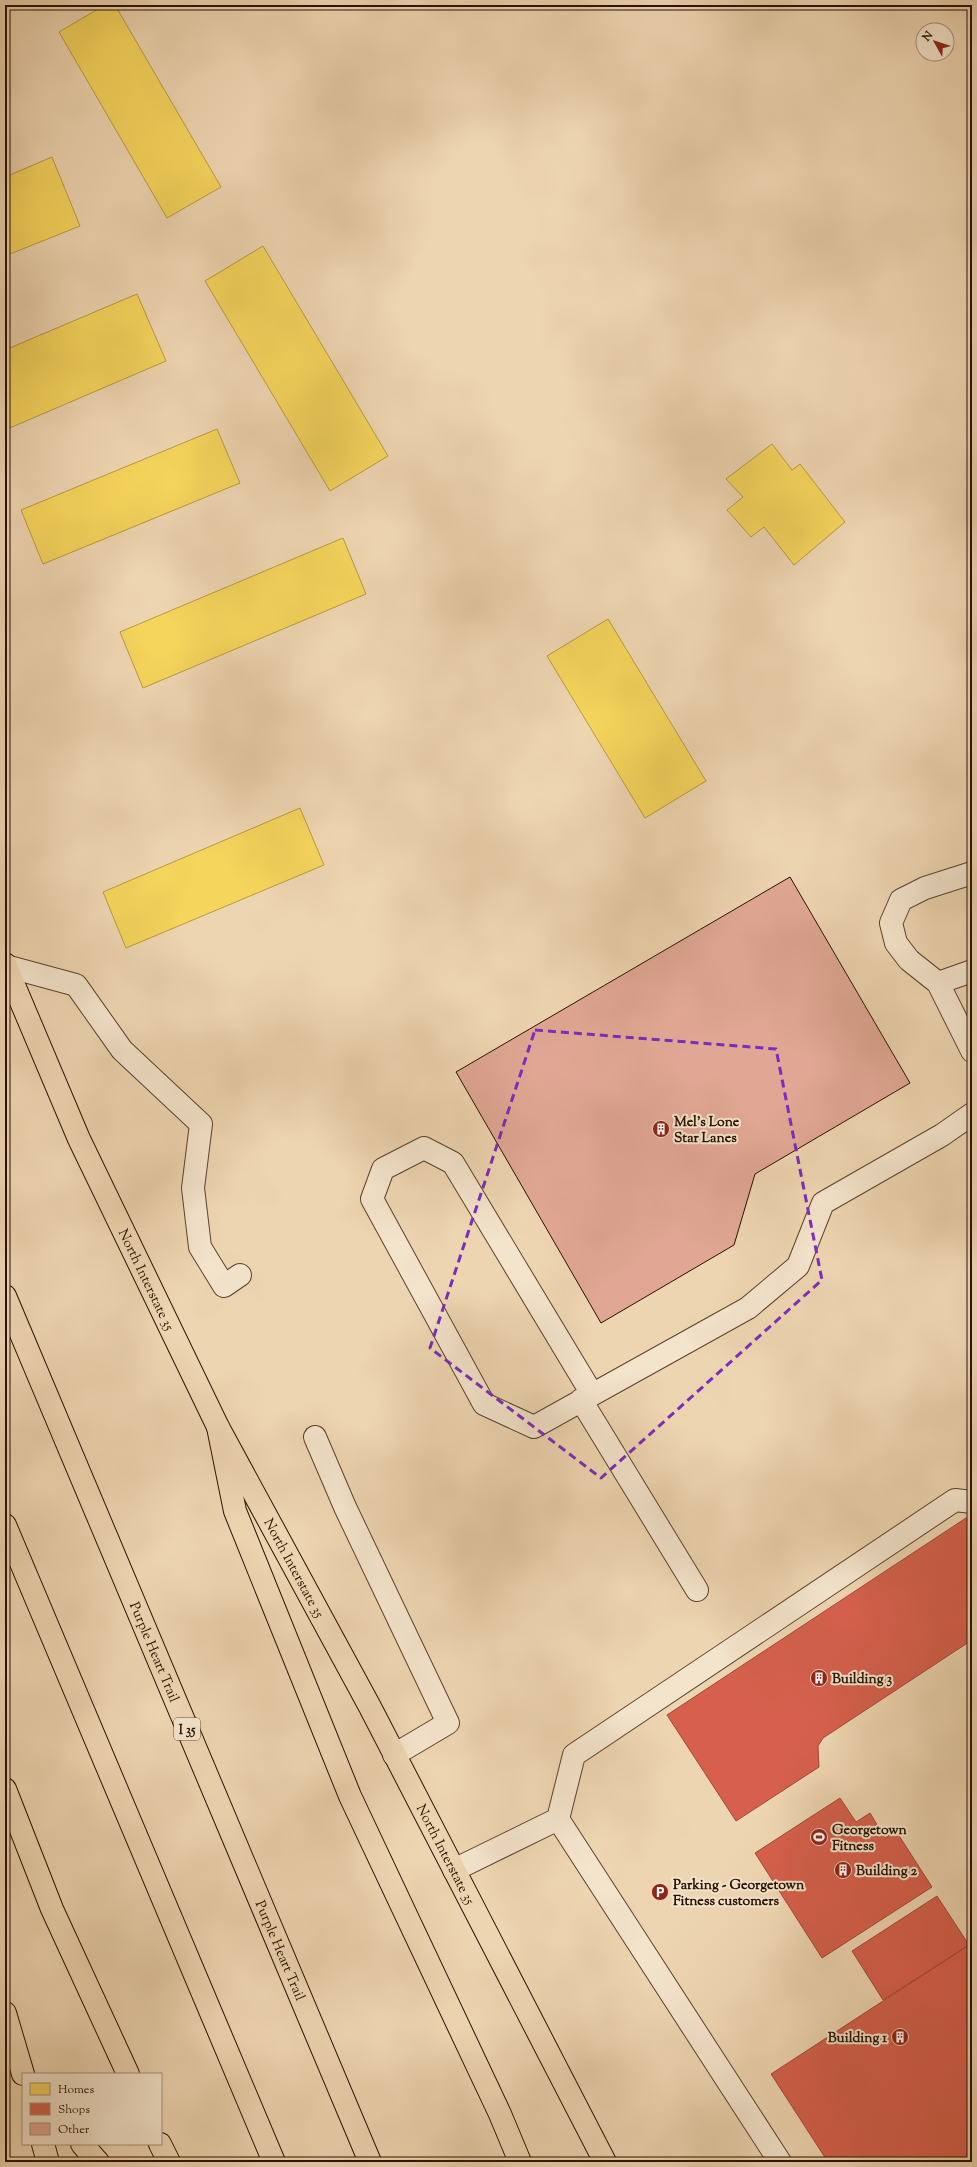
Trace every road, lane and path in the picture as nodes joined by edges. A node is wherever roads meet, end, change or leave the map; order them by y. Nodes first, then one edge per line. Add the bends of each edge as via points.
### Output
1 (972, 873) edge
2 (5, 965) edge
3 (972, 970) edge
4 (938, 983) junction
5 (972, 1052) edge
6 (972, 1114) edge
7 (240, 1275) dead end
8 (5, 1296) edge
9 (586, 1397) junction
10 (218, 1427) junction
11 (315, 1437) dead end
12 (972, 1502) edge
13 (5, 1525) edge
14 (697, 1590) dead end
15 (394, 1755) junction
16 (5, 1789) edge
17 (558, 1819) junction
18 (454, 1870) junction
19 (5, 2013) edge
20 (23, 2073) edge
21 (128, 2073) edge
22 (43, 2145) edge
23 (83, 2145) edge
24 (160, 2145) edge
25 (48, 2162) edge
26 (98, 2162) edge
27 (169, 2162) edge
28 (274, 2162) edge
29 (370, 2162) edge
30 (520, 2162) edge
31 (605, 2162) edge
32 (780, 2162) edge

1 - 4 lane via 925,888 901,900 891,923 896,943 909,960
2 - 7 lane via 76,985 122,1050 201,1124 193,1188 200,1247 224,1286
2 - 10 main road, North Interstate 35 via 80,1139
3 - 4 lane
4 - 5 lane
6 - 9 lane via 942,1135 823,1203 798,1266 748,1308
8 - 29 main road, Purple Heart Trail / I 35
9 - 9 lane via 534,1427 484,1404 372,1199 383,1169 424,1148 453,1163
9 - 14 lane
10 - 15 main road, North Interstate 35
10 - 30 main road via 235,1511 350,1796 500,2114
11 - 15 lane via 345,1508 448,1723
12 - 17 lane via 955,1500 574,1756
13 - 28 main road
15 - 18 main road, North Interstate 35
16 - 21 main road via 52,1909
17 - 18 lane
17 - 32 lane
18 - 31 main road, North Interstate 35
19 - 20 main road
22 - 25 main road
23 - 26 main road
24 - 27 main road

